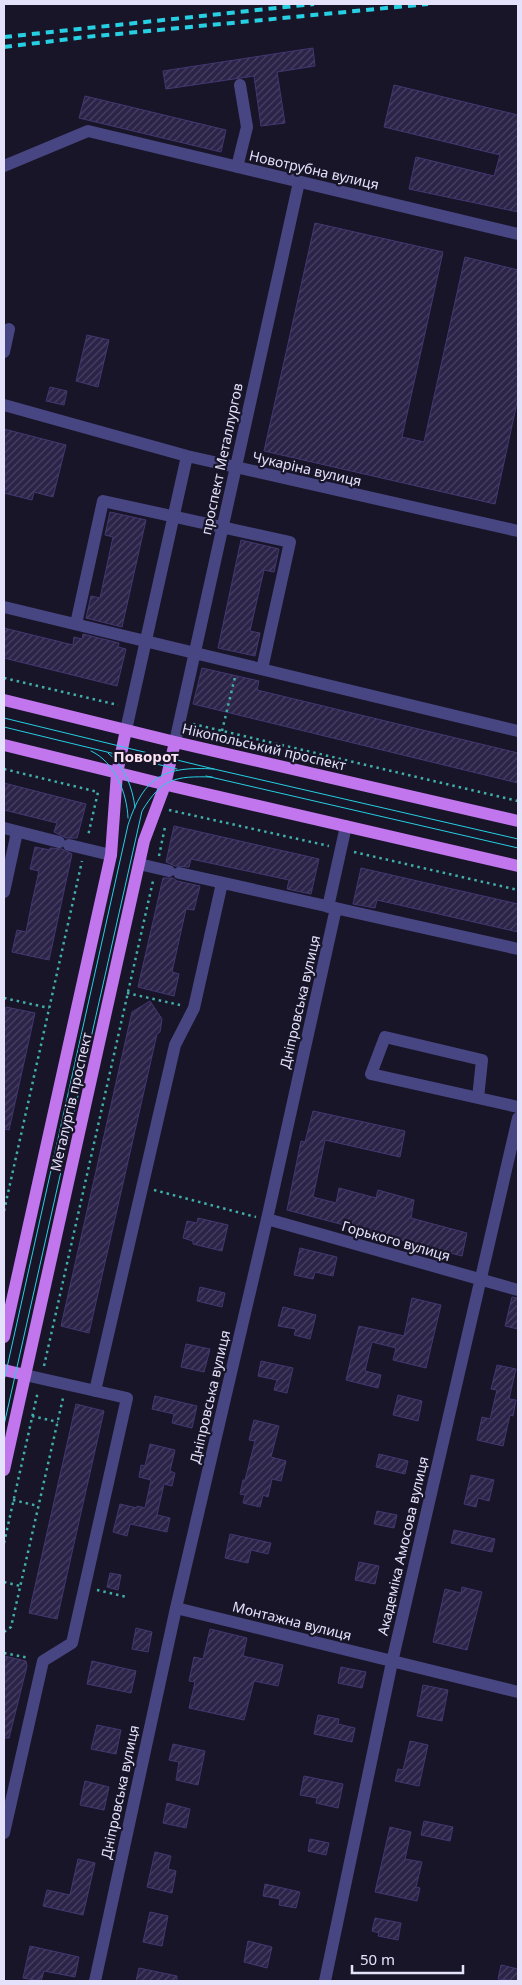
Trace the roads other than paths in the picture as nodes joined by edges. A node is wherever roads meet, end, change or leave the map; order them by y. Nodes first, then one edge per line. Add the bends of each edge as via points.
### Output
1 (240, 85) dead end
2 (4, 166) edge
3 (237, 167) junction
4 (298, 182) junction
5 (518, 234) edge
6 (9, 329) dead end
7 (4, 352) edge
8 (4, 405) edge
9 (187, 456) junction
10 (235, 468) junction
11 (173, 517) junction
12 (222, 527) junction
13 (518, 531) edge
14 (4, 607) edge
15 (76, 624) junction
16 (146, 641) junction
17 (195, 653) junction
18 (262, 669) junction
19 (4, 700) edge
20 (126, 730) junction
21 (518, 731) edge
22 (175, 742) junction
23 (4, 745) edge
24 (117, 773) junction
25 (165, 785) junction
26 (518, 821) edge
27 (346, 826) junction
28 (4, 828) edge
29 (17, 832) junction
30 (111, 855) junction
31 (139, 864) junction
32 (518, 866) edge
33 (222, 883) junction
34 (4, 892) edge
35 (332, 908) junction
36 (518, 949) edge
37 (478, 1098) junction
38 (518, 1108) edge
39 (518, 1118) edge
40 (267, 1220) junction
41 (480, 1280) junction
42 (518, 1290) edge
43 (4, 1337) edge
44 (4, 1370) edge
45 (25, 1375) junction
46 (95, 1390) junction
47 (4, 1470) edge
48 (176, 1608) junction
49 (392, 1662) junction
50 (518, 1692) edge
51 (4, 1833) edge
52 (95, 1981) edge
53 (325, 1981) edge

1 - 3 street via 247,126
2 - 3 street, Новотрубна вулиця via 88,131
3 - 4 street, Новотрубна вулиця
4 - 5 street, Новотрубна вулиця
4 - 10 street, проспект Металлургов
6 - 7 street
8 - 9 street, Чукаріна вулиця
9 - 10 street, Чукаріна вулиця
9 - 11 street
10 - 12 street, проспект Металлургов
10 - 13 street, Чукаріна вулиця
11 - 12 street
11 - 15 street via 103,501
11 - 16 street
12 - 17 street, проспект Металлургов
12 - 18 street via 290,542
14 - 15 street
15 - 16 street
16 - 17 street
16 - 20 street
17 - 18 street
17 - 22 street, проспект Металлургов
18 - 21 street
19 - 20 main road, Нікопольський проспект
20 - 22 main road, Нікопольський проспект
20 - 24 main road, Металургів проспект
22 - 25 main road, Металургів проспект
22 - 26 main road, Нікопольський проспект
23 - 24 main road
24 - 25 main road
24 - 30 main road, Металургів проспект
25 - 27 main road
25 - 31 main road, Металургів проспект
27 - 32 main road
27 - 35 street, Дніпровська вулиця
28 - 29 street
29 - 30 street
29 - 34 street
30 - 43 main road, Металургів проспект
31 - 33 street
31 - 45 main road, Металургів проспект
33 - 35 street
33 - 46 street via 194,1008 175,1045
35 - 36 street
35 - 40 street, Дніпровська вулиця
37 - 37 street via 371,1074 385,1037 482,1060
37 - 38 street
39 - 41 street, Академіка Амосова вулиця
40 - 41 street, Горького вулиця
40 - 48 street, Дніпровська вулиця
41 - 42 street, Горького вулиця
41 - 49 street, Академіка Амосова вулиця
44 - 45 main road
45 - 46 street
45 - 47 main road, Металургів проспект
46 - 51 street via 127,1398 72,1643 43,1661
48 - 49 street, Монтажна вулиця
48 - 52 street, Дніпровська вулиця
49 - 50 street, Монтажна вулиця
49 - 53 street, Академіка Амосова вулиця

